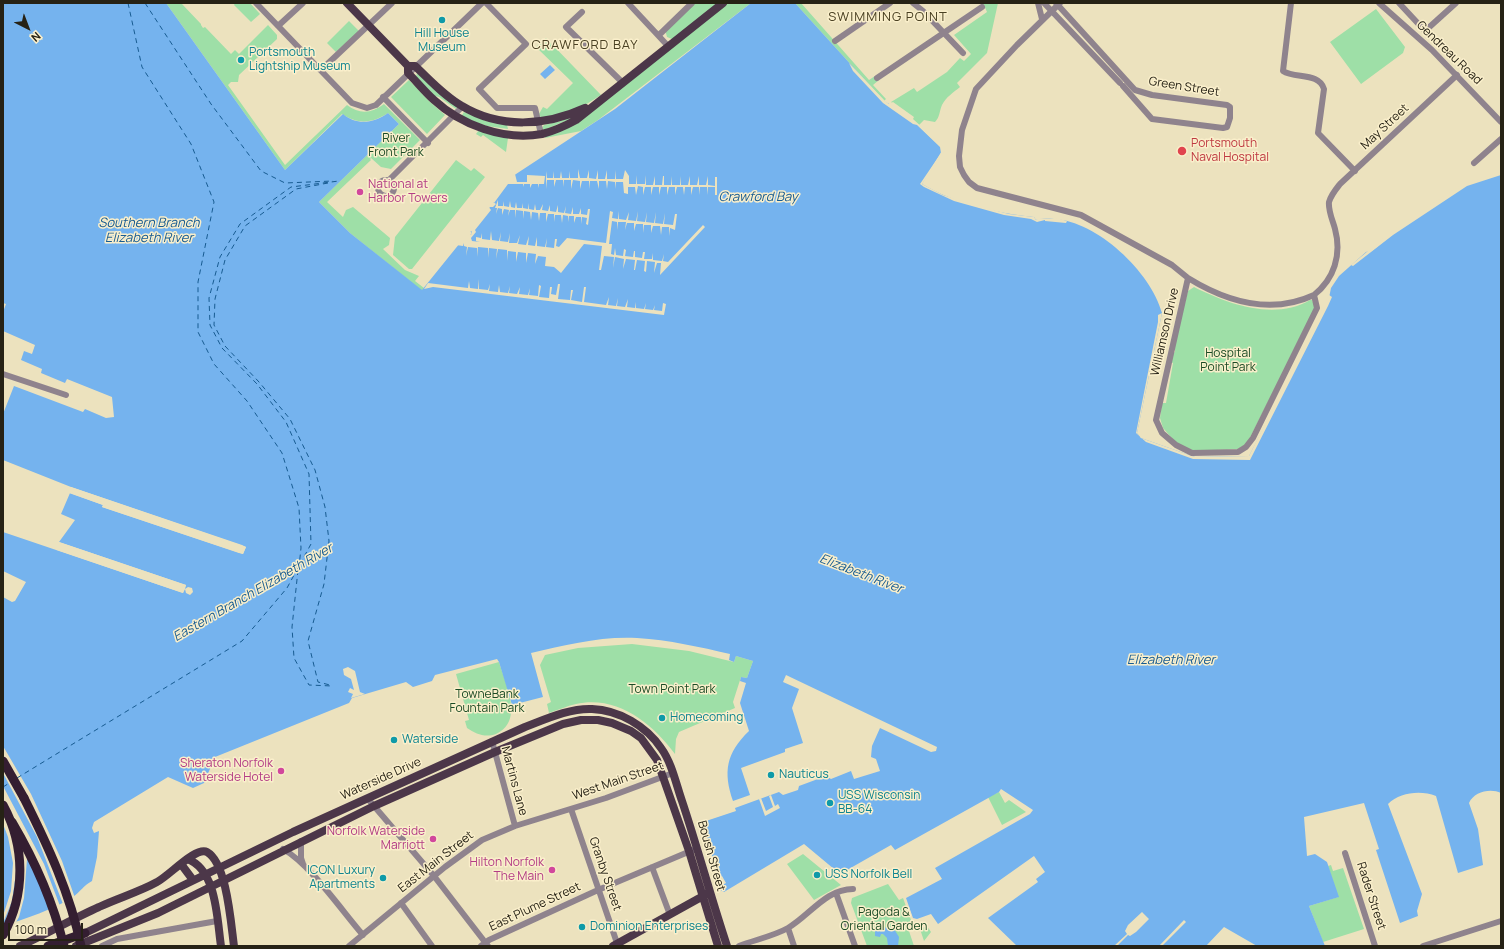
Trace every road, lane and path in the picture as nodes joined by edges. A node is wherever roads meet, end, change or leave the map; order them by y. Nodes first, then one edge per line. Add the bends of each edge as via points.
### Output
1 (256, 3) edge
2 (303, 3) edge
3 (347, 3) edge
4 (392, 3) edge
5 (482, 3) edge
6 (486, 3) edge
7 (628, 3) edge
8 (692, 3) edge
9 (723, 3) edge
10 (890, 3) edge
11 (913, 3) edge
12 (1038, 3) edge
13 (1044, 3) edge
14 (1291, 3) edge
15 (1379, 3) edge
16 (1399, 3) edge
17 (1456, 3) edge
18 (1058, 4) edge
19 (685, 6) edge
20 (982, 7) dead end
21 (1051, 11) junction
22 (582, 12) dead end
23 (1042, 19) junction
24 (368, 25) junction
25 (278, 26) junction
26 (944, 33) junction
27 (659, 35) junction
28 (835, 41) dead end
29 (668, 46) junction
30 (963, 53) dead end
31 (411, 69) junction
32 (321, 70) junction
33 (1457, 76) junction
34 (877, 78) dead end
35 (622, 82) junction
36 (383, 97) junction
37 (598, 101) junction
38 (462, 107) junction
39 (456, 116) junction
40 (1501, 122) edge
41 (540, 123) junction
42 (541, 134) junction
43 (1501, 139) edge
44 (428, 143) junction
45 (1474, 163) dead end
46 (1355, 171) junction
47 (389, 180) dead end
48 (1188, 278) junction
49 (1314, 295) junction
50 (3, 374) edge
51 (66, 395) dead end
52 (492, 742) junction
53 (472, 751) junction
54 (495, 752) junction
55 (3, 761) edge
56 (470, 764) junction
57 (673, 773) junction
58 (664, 776) junction
59 (368, 799) junction
60 (4, 806) edge
61 (374, 806) junction
62 (571, 809) junction
63 (12, 822) junction
64 (515, 826) junction
65 (301, 841) junction
66 (283, 849) junction
67 (698, 849) junction
68 (689, 851) junction
69 (1345, 853) dead end
70 (185, 865) junction
71 (218, 867) junction
72 (305, 867) junction
73 (652, 867) junction
74 (205, 874) junction
75 (434, 876) junction
76 (223, 879) junction
77 (193, 880) junction
78 (211, 886) junction
79 (853, 889) dead end
80 (598, 890) junction
81 (836, 893) junction
82 (705, 895) junction
83 (401, 903) junction
84 (670, 915) junction
85 (217, 921) junction
86 (1501, 921) edge
87 (788, 928) junction
88 (85, 933) junction
89 (3, 935) edge
90 (363, 935) junction
91 (234, 945) edge
92 (485, 945) edge
93 (20, 946) edge
94 (48, 946) edge
95 (59, 946) edge
96 (64, 946) edge
97 (76, 946) edge
98 (81, 946) edge
99 (102, 946) edge
100 (221, 946) edge
101 (349, 946) edge
102 (432, 946) edge
103 (616, 946) edge
104 (718, 946) edge
105 (727, 946) edge
106 (739, 946) edge
107 (794, 946) edge
108 (855, 946) edge
109 (1375, 946) edge
110 (1423, 946) edge

1 - 25 street
2 - 25 street
3 - 24 main road
4 - 24 street
5 - 31 street
6 - 41 street via 526,44 479,89 497,108 535,108
7 - 27 street
8 - 19 street
9 - 29 main road
10 - 28 street
11 - 26 street
12 - 23 street
13 - 21 street, Green Street
14 - 46 street via 1283,71 1289,75 1318,79 1322,84 1324,89 1318,133
15 - 33 street, Gendreau Road
16 - 17 street via 1425,31
18 - 21 street, Williamson Drive
18 - 21 street, Green Street via 1135,90 1152,95 1227,105 1230,107 1227,127 1152,118
19 - 27 street
20 - 26 street
21 - 23 street, Williamson Drive
22 - 35 street via 566,27
23 - 48 street, Williamson Drive via 976,89 960,140 960,163 964,175 969,182 983,190 1081,215 1172,265
24 - 31 main road
24 - 32 street
25 - 32 street
26 - 30 street
26 - 34 street
27 - 29 street
29 - 35 main road
31 - 36 street
31 - 38 main road
31 - 39 main road via 434,101
32 - 36 street via 357,105 372,107
33 - 40 street, Gendreau Road
33 - 46 street, May Street
35 - 37 main road
36 - 44 street
37 - 41 main road via 567,117
37 - 42 main road via 576,120
38 - 39 street
38 - 41 main road via 512,123
39 - 42 main road via 477,127 511,135
39 - 44 street
41 - 42 street
43 - 45 street
44 - 47 street
46 - 49 street, May Street via 1340,184 1331,197 1329,204 1337,243 1337,259 1329,280
48 - 49 street via 1235,301 1250,304 1276,306
48 - 49 street, Williamson Drive via 1156,420 1162,433 1192,453 1238,452 1253,438 1317,308
50 - 51 street
52 - 53 main road, Waterside Drive
52 - 54 street, Martins Lane
52 - 57 main road, Waterside Drive via 563,714 584,709 599,710 620,716 644,729 662,749
53 - 56 main road
53 - 59 main road, Waterside Drive
54 - 56 main road, Waterside Drive
54 - 58 main road, Waterside Drive via 562,724 581,720 604,721 623,727 641,738 651,750
54 - 64 street, Martins Lane
55 - 98 highway, bridge via 58,869
56 - 61 main road, Waterside Drive
57 - 58 street, West Main Street
57 - 67 main road, Boush Street
58 - 62 street, West Main Street
58 - 68 main road, Boush Street
59 - 61 street
59 - 71 main road, Waterside Drive
60 - 63 highway
61 - 65 main road, Waterside Drive
61 - 75 street
62 - 64 street, East Main Street
62 - 80 street, Granby Street
63 - 89 highway, bridge via 19,849 19,881 14,909
63 - 96 highway, bridge via 41,876
64 - 75 street, East Main Street via 482,840
65 - 66 main road, Waterside Drive
65 - 72 street via 301,858
66 - 72 street
66 - 76 main road, Waterside Drive
67 - 68 street, East Plume Street
67 - 82 main road, Boush Street
68 - 73 street, East Plume Street
68 - 82 main road, Boush Street
69 - 109 street, Rader Street
70 - 71 main road via 195,852 203,850 211,855
70 - 74 main road via 196,863
70 - 77 main road
70 - 93 main road via 150,886 102,905
71 - 74 main road, Waterside Drive
71 - 76 main road
72 - 90 street
73 - 80 street, East Plume Street
73 - 84 street
74 - 77 main road, Waterside Drive
74 - 78 main road
75 - 83 street, East Main Street
75 - 92 street
76 - 78 main road, Waterside Drive
76 - 91 main road
77 - 88 main road, Waterside Drive
78 - 85 main road
78 - 97 main road, Waterside Drive via 158,913
79 - 81 street
80 - 92 street, East Plume Street
80 - 103 street, Granby Street
81 - 87 street
81 - 108 street
82 - 84 main road
82 - 104 main road, Boush Street
82 - 105 main road, Boush Street
83 - 90 street, East Main Street
83 - 102 street
84 - 103 main road
85 - 91 main road via 224,922
85 - 99 street via 117,939
85 - 100 main road
86 - 110 street
87 - 106 street
87 - 107 street
88 - 94 highway
88 - 95 main road, Waterside Drive
90 - 101 street, East Main Street

